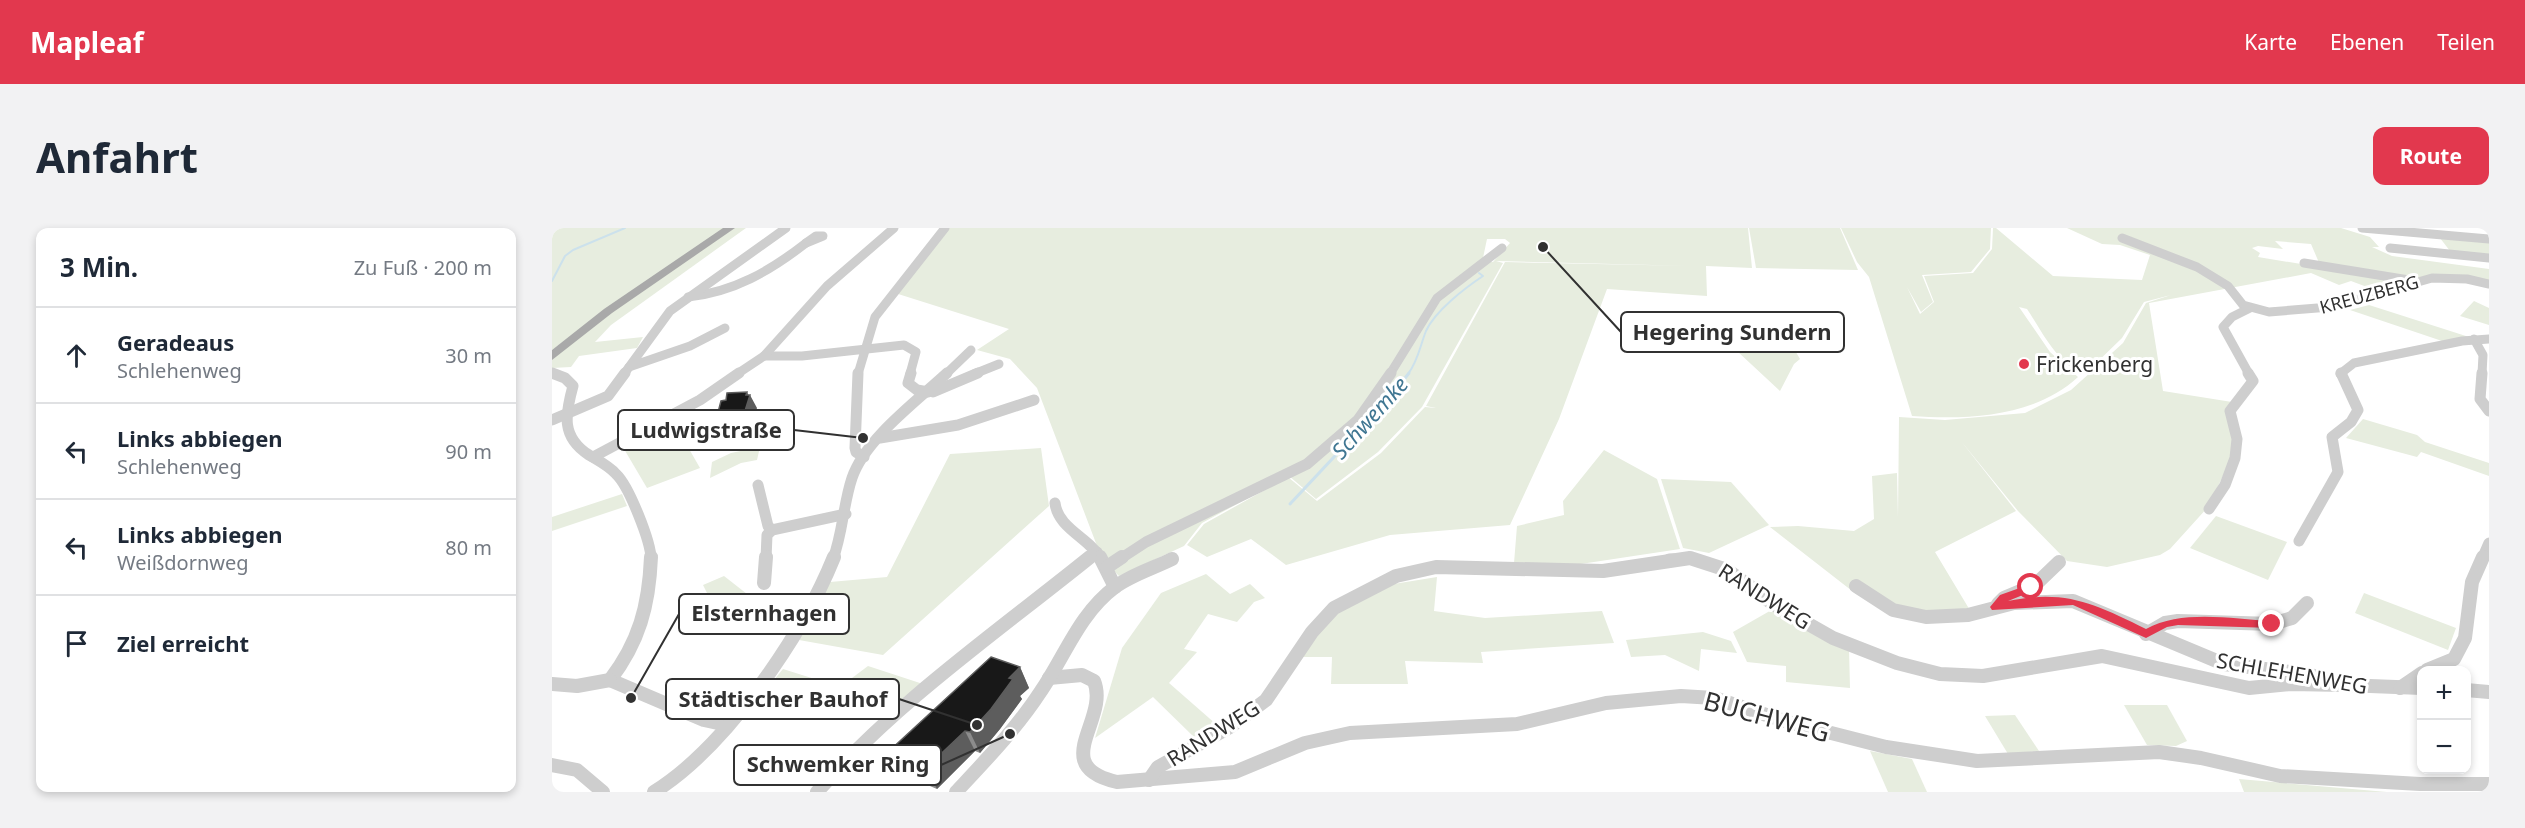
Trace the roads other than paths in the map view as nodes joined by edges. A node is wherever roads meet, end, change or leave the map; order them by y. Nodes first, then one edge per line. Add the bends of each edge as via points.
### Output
1 (730, 228) edge
2 (786, 228) edge
3 (894, 228) edge
4 (945, 228) edge
5 (2362, 228) edge
6 (2122, 238) dead end
7 (2489, 239) edge
8 (806, 243) dead end
9 (1502, 248) dead end
10 (2391, 248) dead end
11 (2489, 258) edge
12 (2304, 262) dead end
13 (2416, 281) junction
14 (2489, 284) edge
15 (687, 297) junction
16 (2250, 308) junction
17 (725, 328) dead end
18 (2474, 339) junction
19 (2489, 339) edge
20 (866, 349) junction
21 (971, 350) dead end
22 (552, 356) edge
23 (764, 356) junction
24 (999, 364) dead end
25 (630, 367) junction
26 (552, 375) edge
27 (926, 394) junction
28 (1034, 400) dead end
29 (2489, 411) edge
30 (566, 415) junction
31 (552, 420) edge
32 (880, 438) junction
33 (593, 457) junction
34 (864, 457) junction
35 (758, 485) dead end
36 (1055, 503) dead end
37 (2209, 509) dead end
38 (846, 514) junction
39 (772, 530) junction
40 (2299, 541) dead end
41 (2489, 543) edge
42 (1097, 552) junction
43 (1173, 559) dead end
44 (2059, 562) dead end
45 (1107, 567) junction
46 (764, 583) dead end
47 (1856, 586) dead end
48 (1115, 587) junction
49 (2307, 603) dead end
50 (1996, 607) junction
51 (2146, 634) junction
52 (2437, 666) edge
53 (2417, 676) edge
54 (1049, 678) junction
55 (610, 680) junction
56 (552, 684) edge
57 (2344, 685) junction
58 (2400, 688) junction
59 (2417, 688) edge
60 (2471, 690) edge
61 (2489, 692) edge
62 (727, 725) junction
63 (552, 765) edge
64 (1149, 780) junction
65 (2489, 784) edge
66 (603, 792) edge
67 (654, 792) edge
68 (817, 792) edge
69 (956, 792) edge

1 - 22 main road via 608,311
2 - 15 street
3 - 23 street via 827,286
4 - 20 street via 875,317
5 - 7 street
6 - 16 street via 2213,276
8 - 15 street via 751,280 707,295
9 - 45 street via 1437,298 1358,420 1307,464 1146,542
10 - 11 street
12 - 13 street
13 - 14 street, KREUZBERG via 2453,278
13 - 16 street, KREUZBERG via 2324,308 2285,313
15 - 25 street via 663,319
16 - 37 street via 2223,327 2253,381 2230,409 2237,440 2234,456 2225,487
17 - 25 street via 690,346
18 - 19 street
18 - 29 street via 2483,355 2480,399
18 - 40 street via 2354,363 2341,371 2341,380 2358,410 2332,437 2338,472
20 - 23 street
20 - 27 street via 899,345 912,348 916,355 908,383
20 - 34 street via 858,371 855,441 856,452
21 - 27 street
23 - 33 street via 691,405
24 - 27 street
25 - 30 street via 608,396
26 - 30 street via 565,378 573,386
27 - 32 street
28 - 32 street via 944,430
30 - 31 street
30 - 33 street via 571,440
32 - 34 street
33 - 55 street via 616,473 633,495 639,524 648,535 651,549 647,593 635,642
34 - 38 street via 857,466
35 - 39 street
36 - 42 street via 1056,512 1071,530
38 - 39 street
38 - 62 street via 826,576 788,642
39 - 46 street via 767,535
41 - 52 street via 2474,576 2464,638 2454,659
42 - 45 street
42 - 68 street via 925,689
43 - 48 street
44 - 50 street, SCHLEHENWEG via 2035,585 2004,598
45 - 48 street
47 - 50 street, SCHLEHENWEG via 1883,605 1916,616 1953,617
48 - 54 street via 1073,634
49 - 51 street via 2292,618 2272,624 2178,621 2164,623
50 - 51 street, SCHLEHENWEG via 2073,601
51 - 57 street, SCHLEHENWEG via 2224,664 2307,674
53 - 58 street
54 - 64 street, BUCHWEG via 1078,674 1090,677 1097,685 1098,699 1081,758 1088,772 1110,782
54 - 69 street via 1010,734
55 - 56 street via 578,686
55 - 62 street via 704,720
57 - 58 street, SCHLEHENWEG
57 - 64 street, RANDWEG via 2249,688 2102,656 2003,675 1940,674 1835,638 1775,605 1727,570 1712,562 1683,556 1617,570 1436,567 1401,576 1337,606 1300,648 1259,707 1158,767
58 - 59 street, SCHLEHENWEG
60 - 61 street
62 - 67 street via 705,754
63 - 66 street via 577,770
64 - 65 street, BUCHWEG via 1246,769 1305,743 1339,734 1517,724 1606,703 1691,695 1714,698 1886,747 1977,761 2159,752 2187,754 2281,778

